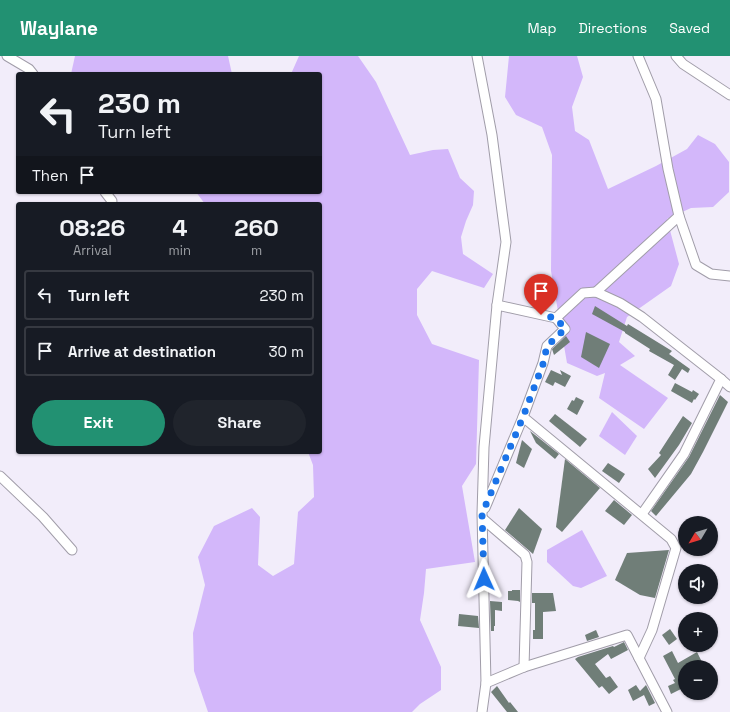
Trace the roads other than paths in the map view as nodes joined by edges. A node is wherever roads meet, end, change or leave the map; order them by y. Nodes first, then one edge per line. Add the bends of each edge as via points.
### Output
1 (6, 56) edge
2 (477, 56) edge
3 (638, 56) edge
4 (676, 56) edge
5 (31, 72) edge
6 (730, 95) edge
7 (107, 194) edge
8 (112, 201) dead end
9 (679, 216) junction
10 (730, 276) edge
11 (596, 292) junction
12 (497, 305) junction
13 (556, 318) junction
14 (721, 379) junction
15 (730, 387) edge
16 (523, 417) junction
17 (0, 476) edge
18 (642, 514) junction
19 (483, 516) junction
20 (72, 550) dead end
21 (639, 658) junction
22 (524, 667) junction
23 (486, 682) junction
24 (482, 712) edge
25 (667, 712) edge

1 - 5 street
2 - 12 street via 492,135 506,242
3 - 9 street via 656,99
4 - 6 street via 683,64
7 - 8 street
9 - 10 street via 696,265 711,274
9 - 11 street
11 - 13 street via 583,293
11 - 14 street via 642,316
12 - 13 street
12 - 19 street via 484,447
13 - 16 street via 565,329 547,346
14 - 15 street
14 - 18 street via 684,454
16 - 18 street
16 - 19 street
17 - 20 street via 43,517
18 - 21 street via 671,539 676,548 652,630
19 - 22 street via 525,555 527,562
19 - 23 street
21 - 22 street via 627,635
21 - 25 street
22 - 23 street
23 - 24 street

